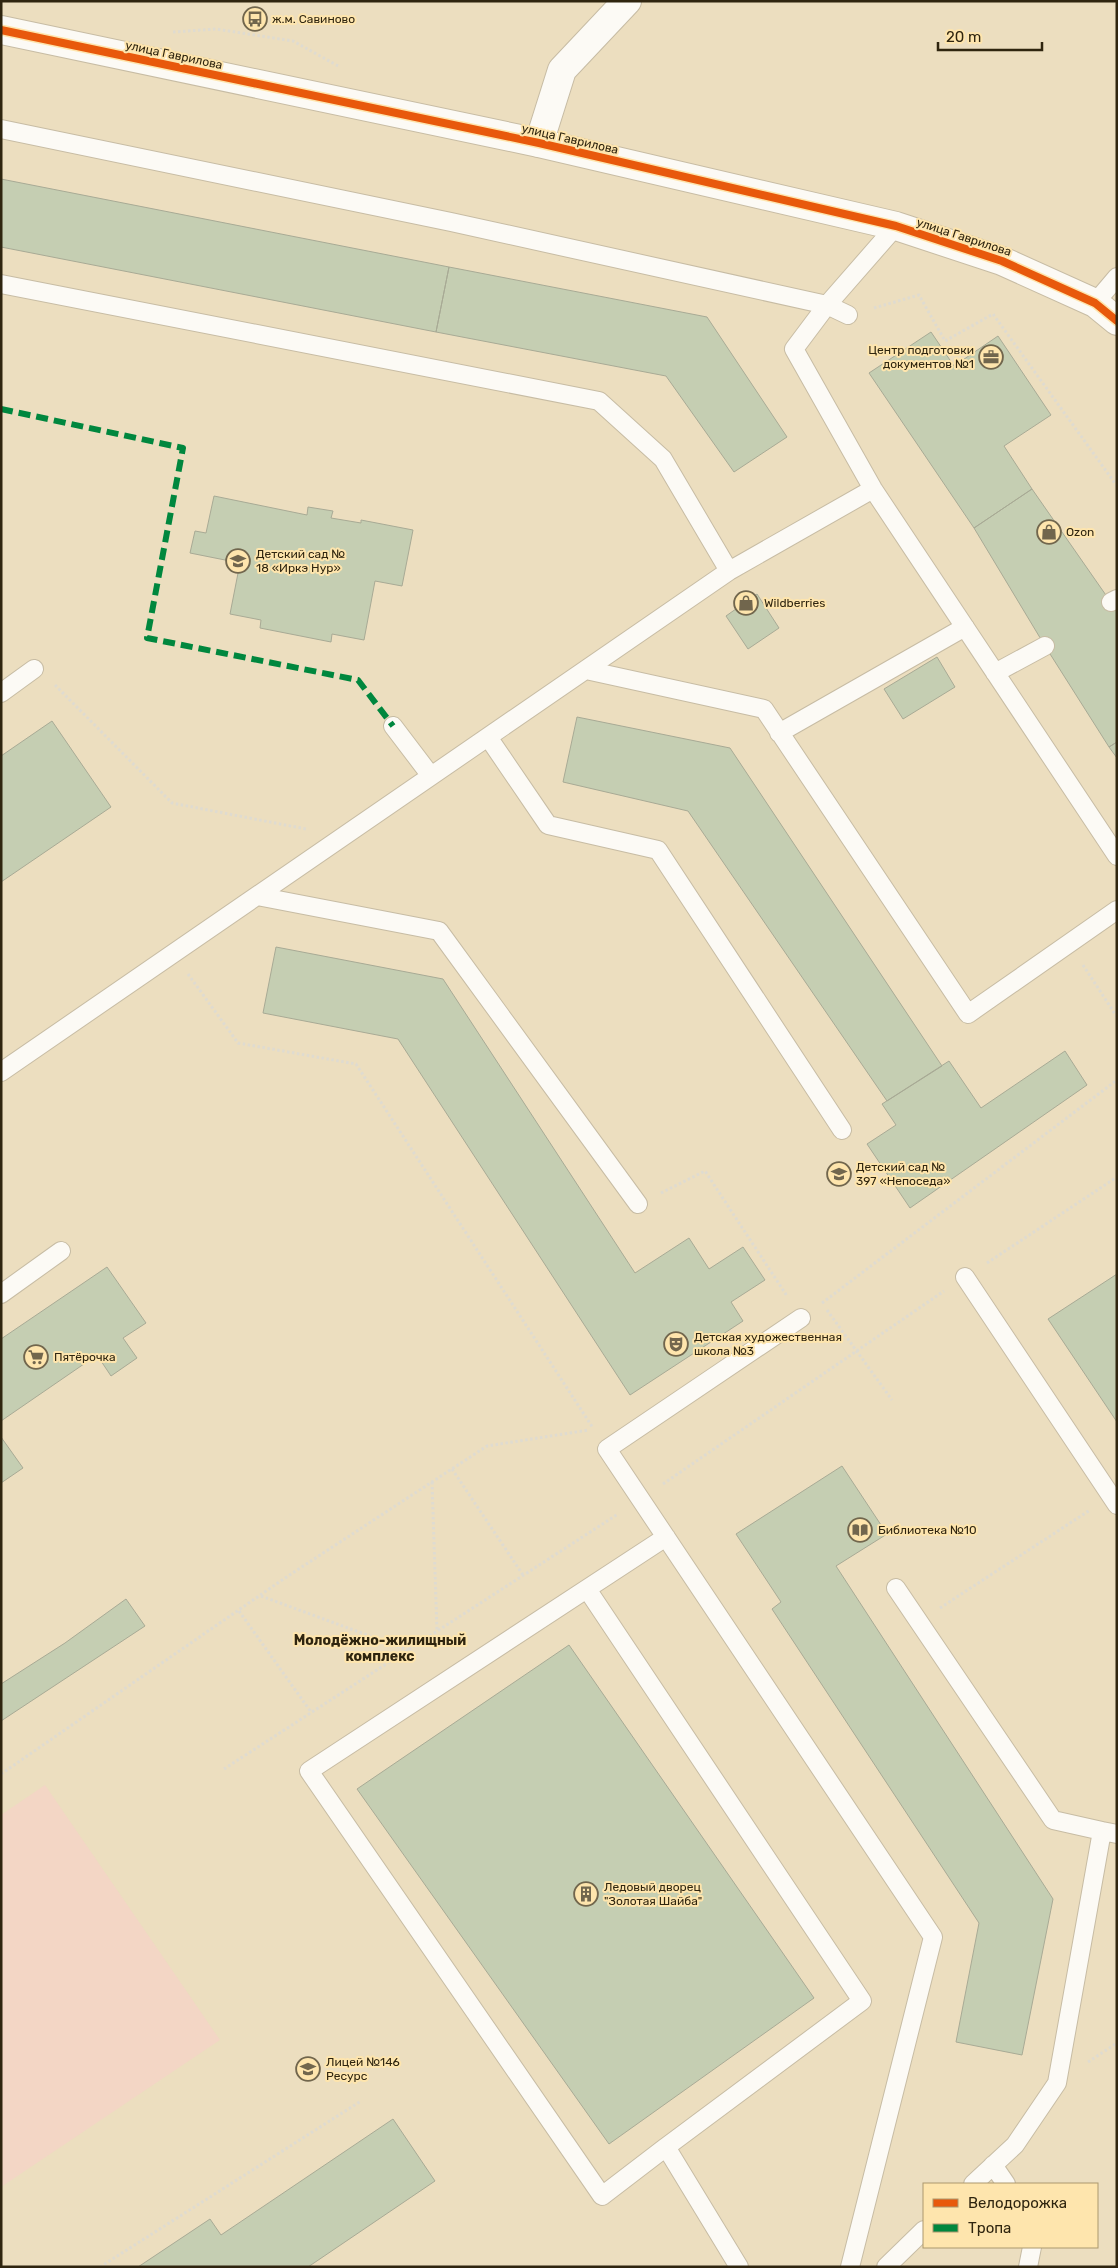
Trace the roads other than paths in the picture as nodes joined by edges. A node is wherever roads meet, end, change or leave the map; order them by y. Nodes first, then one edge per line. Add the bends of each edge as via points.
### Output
1 (628, 1) edge
2 (1, 30) edge
3 (1, 129) edge
4 (539, 144) junction
5 (896, 226) junction
6 (1117, 277) edge
7 (1, 284) edge
8 (1095, 303) junction
9 (827, 306) junction
10 (848, 315) road end
11 (1117, 321) edge
12 (873, 489) junction
13 (729, 571) junction
14 (965, 627) junction
15 (1045, 646) dead end
16 (34, 669) road end
17 (586, 670) junction
18 (995, 673) junction
19 (1, 693) edge
20 (393, 726) dead end
21 (779, 733) junction
22 (488, 737) junction
23 (431, 776) junction
24 (1117, 856) edge
25 (257, 896) junction
26 (1117, 910) edge
27 (1, 1072) edge
28 (842, 1130) dead end
29 (638, 1204) road end
30 (61, 1251) dead end
31 (965, 1277) road end
32 (2, 1295) edge
33 (801, 1318) road end
34 (1114, 1500) edge
35 (666, 1537) junction
36 (896, 1588) dead end
37 (587, 1589) junction
38 (1110, 1832) edge
39 (666, 2147) junction
40 (993, 2165) junction
41 (974, 2183) edge
42 (1005, 2183) edge
43 (923, 2231) edge
44 (1032, 2248) edge
45 (739, 2267) edge
46 (850, 2267) edge
47 (886, 2267) edge
48 (1028, 2267) edge

1 - 4 street via 562,70
2 - 4 street, улица Гаврилова
3 - 9 lane via 451,222
4 - 5 street, улица Гаврилова
5 - 8 street, улица Гаврилова via 1002,260
5 - 9 lane
6 - 8 lane
7 - 13 lane via 599,401 663,459
8 - 11 street, улица Гаврилова
9 - 10 lane
9 - 12 lane via 794,349
12 - 13 lane
12 - 14 lane
13 - 17 lane
14 - 18 lane
14 - 21 lane
15 - 18 lane
16 - 19 lane
17 - 21 lane via 764,709
17 - 22 lane
18 - 24 lane
20 - 23 lane
21 - 26 lane via 968,1014
22 - 23 lane
22 - 28 lane via 548,825 658,850
23 - 25 lane
25 - 27 lane
25 - 29 lane via 439,931
30 - 32 lane
31 - 34 lane
33 - 35 lane via 607,1449
35 - 37 lane
35 - 46 lane via 933,1937
36 - 38 lane via 1053,1820
37 - 39 lane via 862,2001
37 - 39 lane via 309,1771 602,2196
38 - 40 lane via 1057,2083 1015,2145
39 - 45 lane
40 - 41 lane
40 - 42 lane
43 - 47 lane
44 - 48 lane

